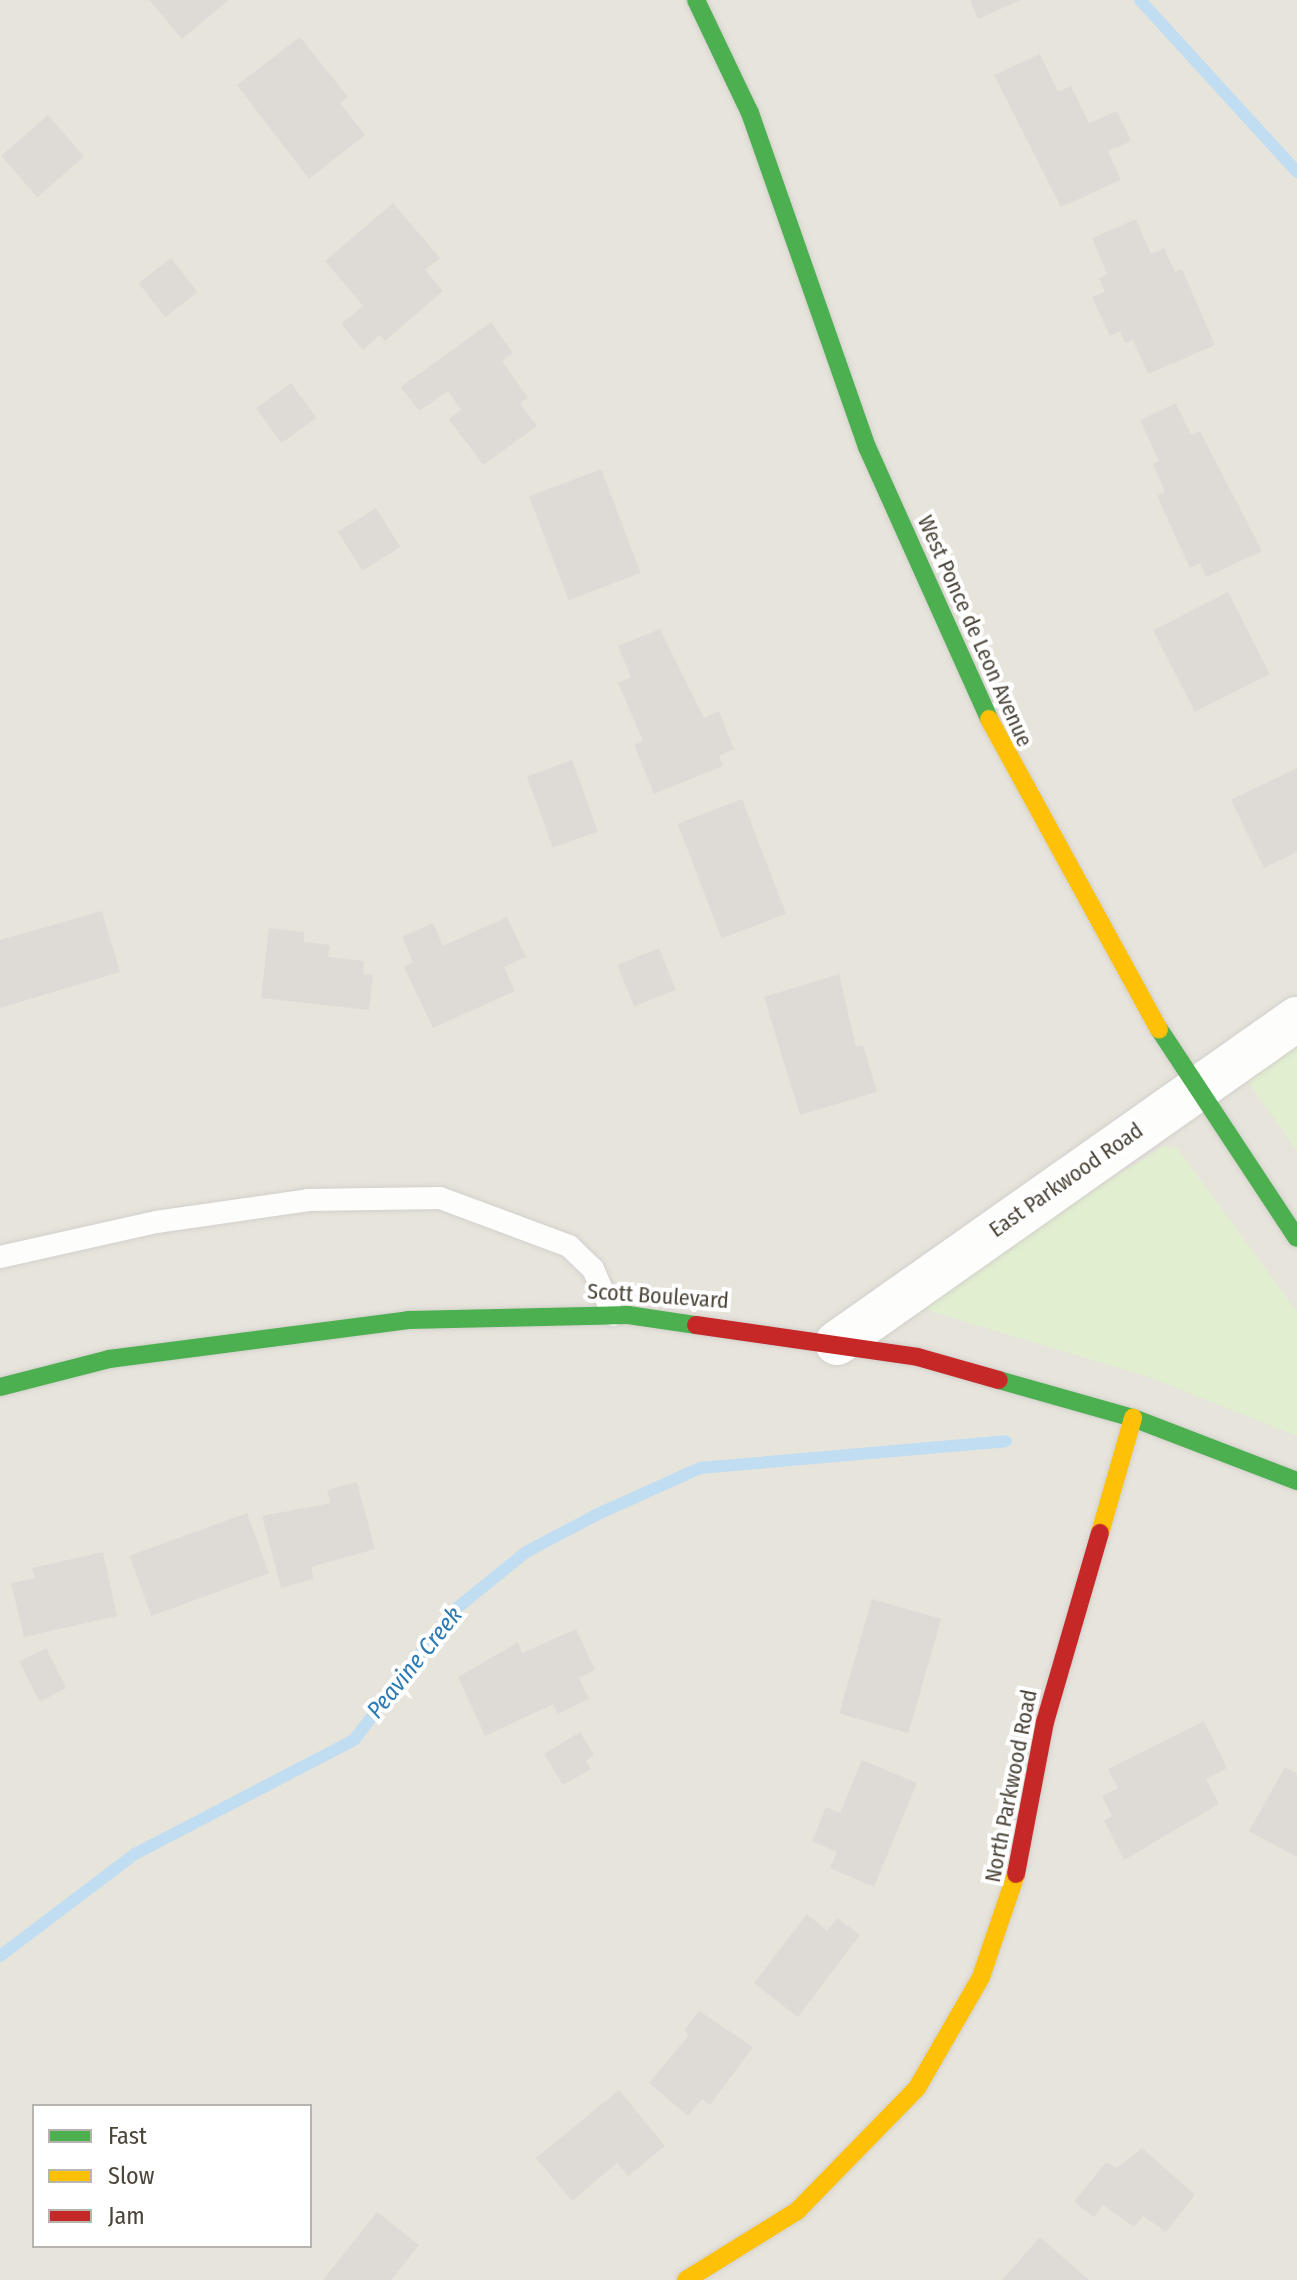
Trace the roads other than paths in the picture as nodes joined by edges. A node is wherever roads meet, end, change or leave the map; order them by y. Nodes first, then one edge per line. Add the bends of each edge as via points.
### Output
1 (696, 0) edge
2 (1297, 1019) edge
3 (1195, 1089) junction
4 (1297, 1238) edge
5 (0, 1257) edge
6 (613, 1315) junction
7 (837, 1343) junction
8 (0, 1387) edge
9 (1133, 1418) junction
10 (1297, 1481) edge
11 (686, 2280) edge

1 - 3 main road, West Ponce de Leon Avenue via 750,113 862,434 943,624 1017,781
2 - 3 street, East Parkwood Road
3 - 4 main road, West Ponce de Leon Avenue
3 - 7 street, East Parkwood Road
5 - 6 lane via 156,1222 308,1200 440,1198 569,1246 593,1269
6 - 7 main road, Scott Boulevard via 716,1322
6 - 8 main road, Scott Boulevard via 408,1320 289,1332 109,1359
7 - 9 main road, Scott Boulevard via 918,1357
9 - 10 main road, Scott Boulevard
9 - 11 main road, North Parkwood Road via 1045,1722 1009,1912 981,1977 917,2088 879,2135 797,2211

